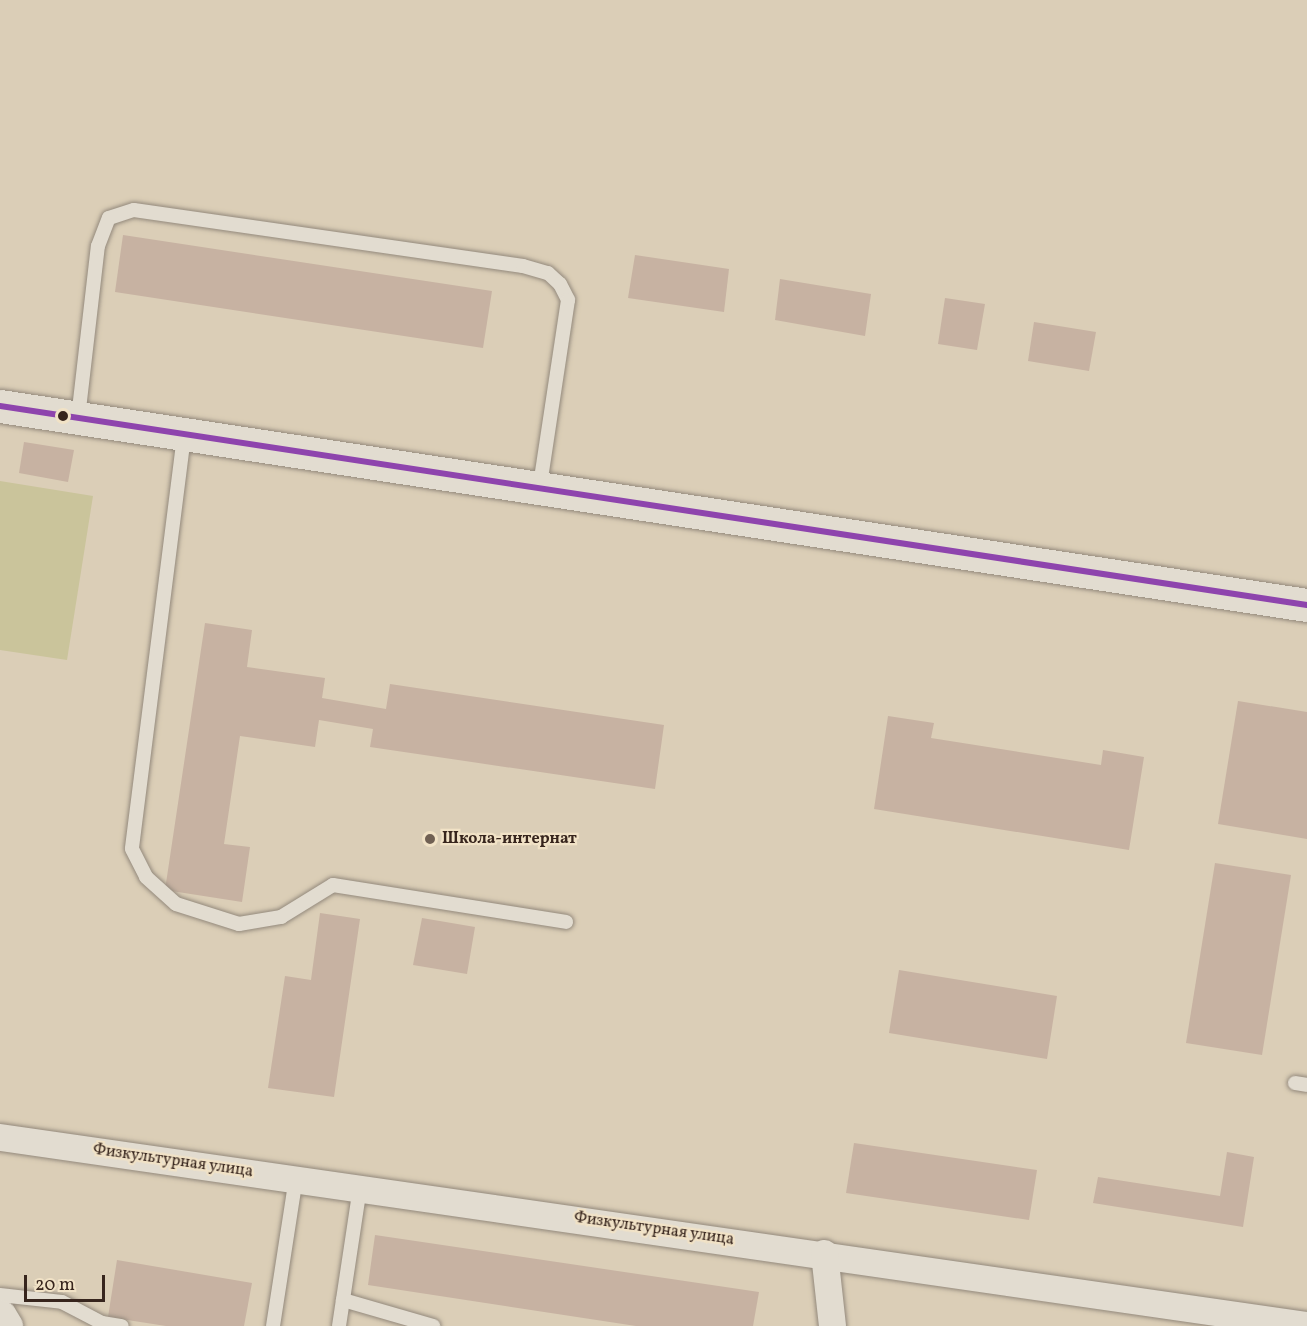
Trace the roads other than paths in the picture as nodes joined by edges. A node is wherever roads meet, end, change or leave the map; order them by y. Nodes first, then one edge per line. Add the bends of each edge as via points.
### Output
1 (0, 406) edge
2 (78, 420) junction
3 (184, 436) junction
4 (540, 486) junction
5 (1307, 605) edge
6 (566, 922) dead end
7 (0, 1137) edge
8 (296, 1178) junction
9 (360, 1187) junction
10 (824, 1254) junction
11 (0, 1295) edge
12 (343, 1300) junction
13 (0, 1316) edge
14 (1307, 1325) edge
15 (6, 1326) edge
16 (122, 1326) edge
17 (273, 1326) edge
18 (339, 1326) edge
19 (433, 1326) edge
20 (832, 1326) edge

1 - 2 main road
2 - 3 main road
2 - 4 lane via 98,246 109,218 134,210 146,211 548,273 560,284 568,300
3 - 4 main road
3 - 6 lane via 132,849 146,877 176,904 239,924 281,918 333,885
4 - 5 main road
7 - 8 street, Физкультурная улица
8 - 9 street, Физкультурная улица
8 - 17 lane
9 - 10 street, Физкультурная улица
9 - 12 lane
10 - 14 street, Физкультурная улица
10 - 20 street
11 - 16 lane via 62,1302 102,1323
12 - 18 lane
12 - 19 lane
13 - 15 main road

